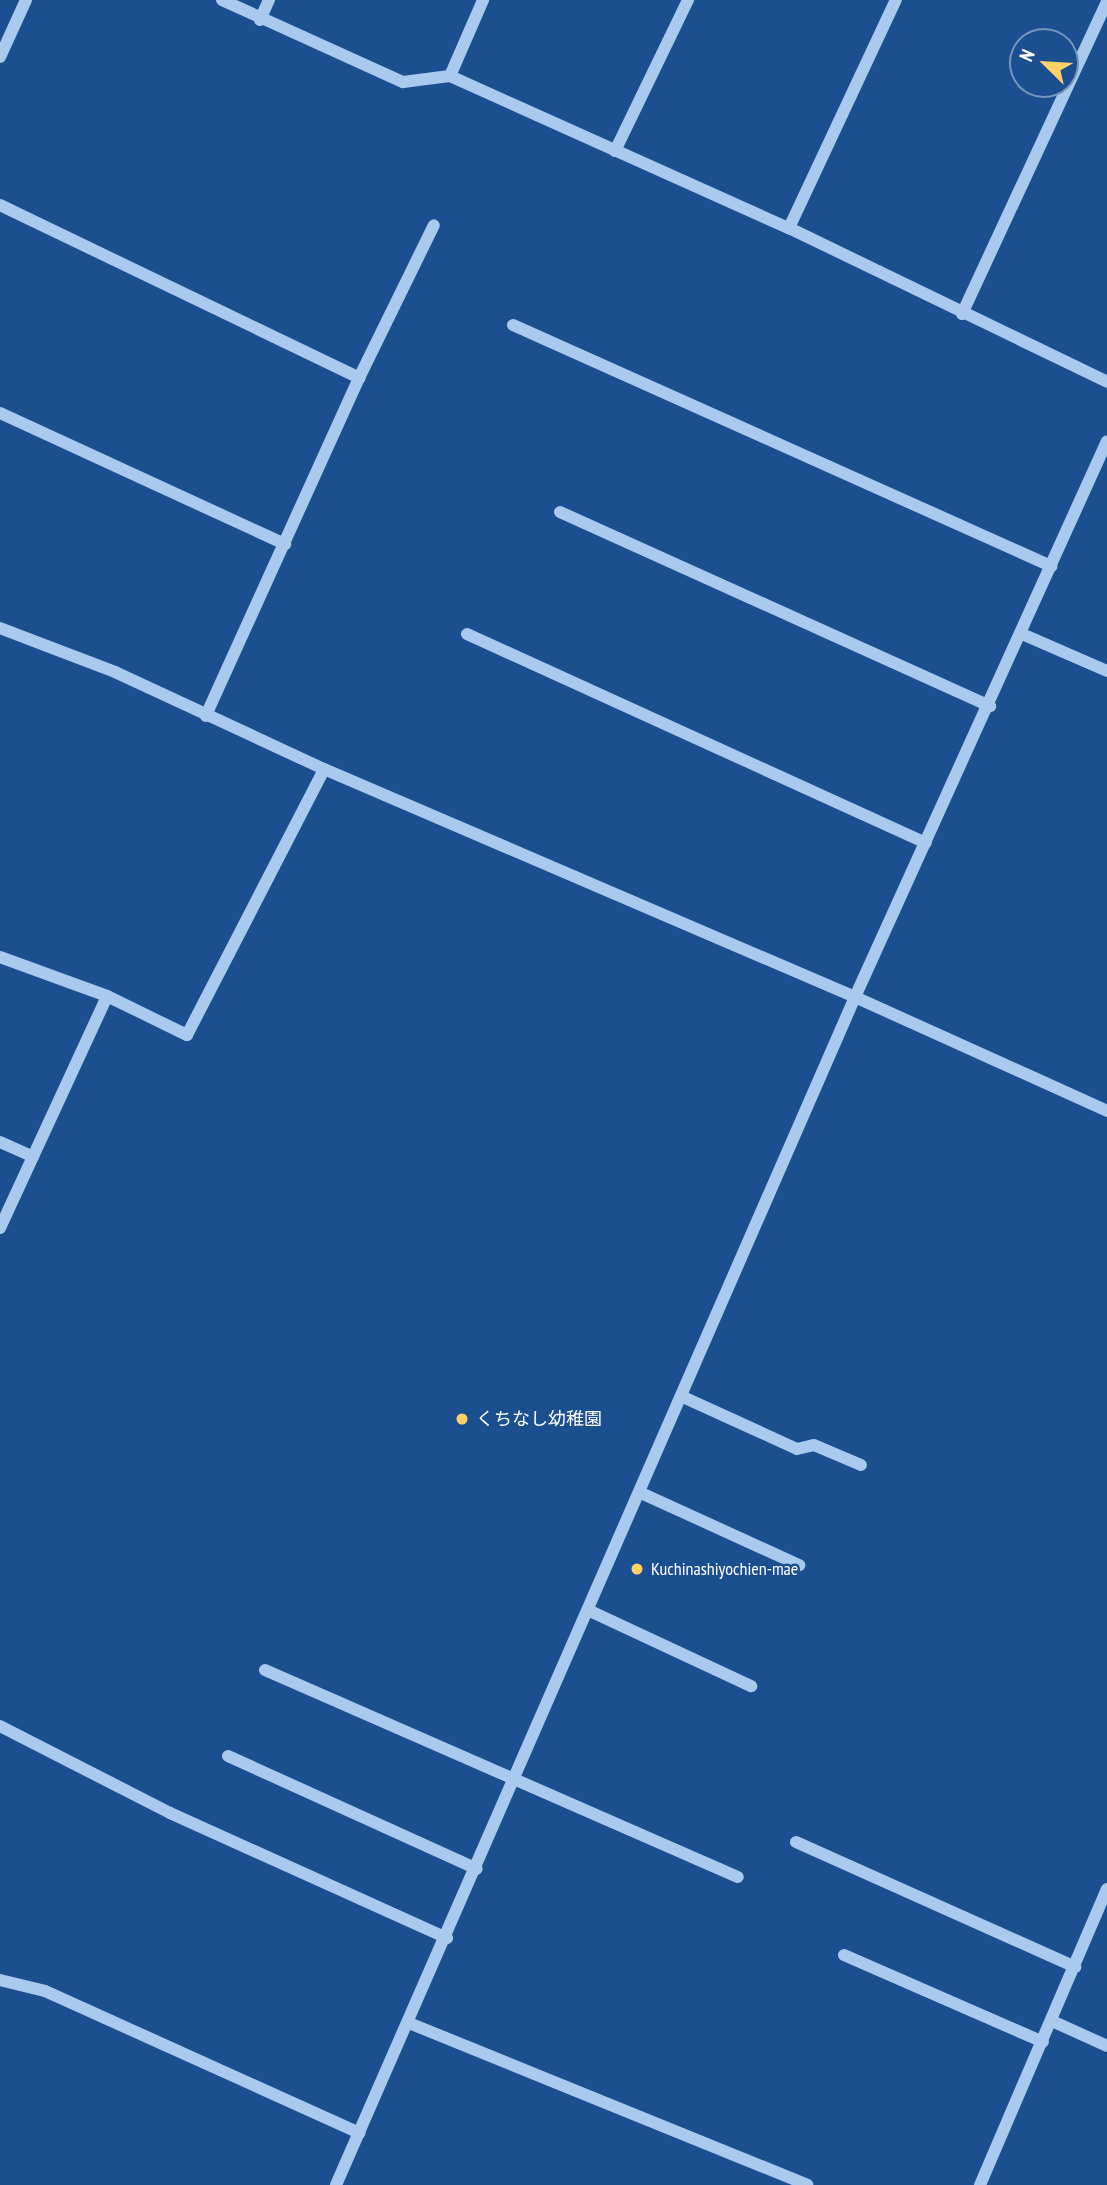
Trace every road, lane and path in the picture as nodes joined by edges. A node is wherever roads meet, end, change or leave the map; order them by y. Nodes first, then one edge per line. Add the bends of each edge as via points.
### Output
1 (26, 0) edge
2 (222, 0) edge
3 (269, 0) edge
4 (483, 0) edge
5 (688, 0) edge
6 (896, 0) edge
7 (1107, 2) edge
8 (260, 20) junction
9 (0, 57) edge
10 (450, 76) junction
11 (615, 151) junction
12 (0, 205) edge
13 (434, 225) dead end
14 (789, 228) junction
15 (962, 314) junction
16 (513, 325) dead end
17 (359, 378) junction
18 (1107, 382) edge
19 (0, 412) edge
20 (1107, 441) edge
21 (560, 512) dead end
22 (285, 544) junction
23 (1051, 566) junction
24 (0, 628) edge
25 (1022, 634) junction
26 (467, 635) dead end
27 (1107, 671) edge
28 (990, 706) junction
29 (206, 716) junction
30 (324, 769) junction
31 (926, 843) junction
32 (0, 957) edge
33 (107, 996) junction
34 (855, 997) junction
35 (1107, 1111) edge
36 (0, 1142) edge
37 (33, 1157) junction
38 (0, 1228) edge
39 (683, 1397) junction
40 (861, 1465) dead end
41 (641, 1493) junction
42 (799, 1565) dead end
43 (590, 1611) junction
44 (265, 1670) dead end
45 (751, 1686) dead end
46 (0, 1726) edge
47 (228, 1756) dead end
48 (516, 1780) junction
49 (796, 1842) dead end
50 (477, 1869) junction
51 (738, 1877) dead end
52 (1107, 1889) edge
53 (447, 1938) junction
54 (844, 1955) dead end
55 (1075, 1967) junction
56 (0, 1980) edge
57 (1052, 2021) junction
58 (409, 2023) junction
59 (1043, 2042) junction
60 (1107, 2046) edge
61 (359, 2133) junction
62 (336, 2185) edge
63 (807, 2185) edge
64 (980, 2185) edge

1 - 9 street
2 - 8 street
3 - 8 street
4 - 10 street
5 - 11 street
6 - 14 street
7 - 15 street
8 - 10 street via 403,82
10 - 11 street
11 - 14 street
12 - 17 street
13 - 17 street
14 - 15 street
15 - 18 street
16 - 23 street
17 - 22 street
19 - 22 street
20 - 23 street
21 - 28 street
22 - 29 street
23 - 25 street
24 - 29 street via 115,672
25 - 27 street
25 - 28 street
26 - 31 street
28 - 31 street
29 - 30 street
30 - 33 street via 187,1035
30 - 34 street
31 - 34 street
32 - 33 street
33 - 37 street
34 - 35 street
34 - 39 street
36 - 37 street
37 - 38 street
39 - 40 street via 797,1449 814,1445
39 - 41 street
41 - 42 street
41 - 43 street
43 - 45 street
43 - 48 street
44 - 48 street
46 - 53 street via 170,1813
47 - 50 street
48 - 50 street
48 - 51 street
49 - 55 street
50 - 53 street
52 - 55 street
53 - 58 street
54 - 59 street
55 - 57 street
56 - 61 street via 45,1991
57 - 59 street
57 - 60 street
58 - 61 street
58 - 63 street
59 - 64 street
61 - 62 street

